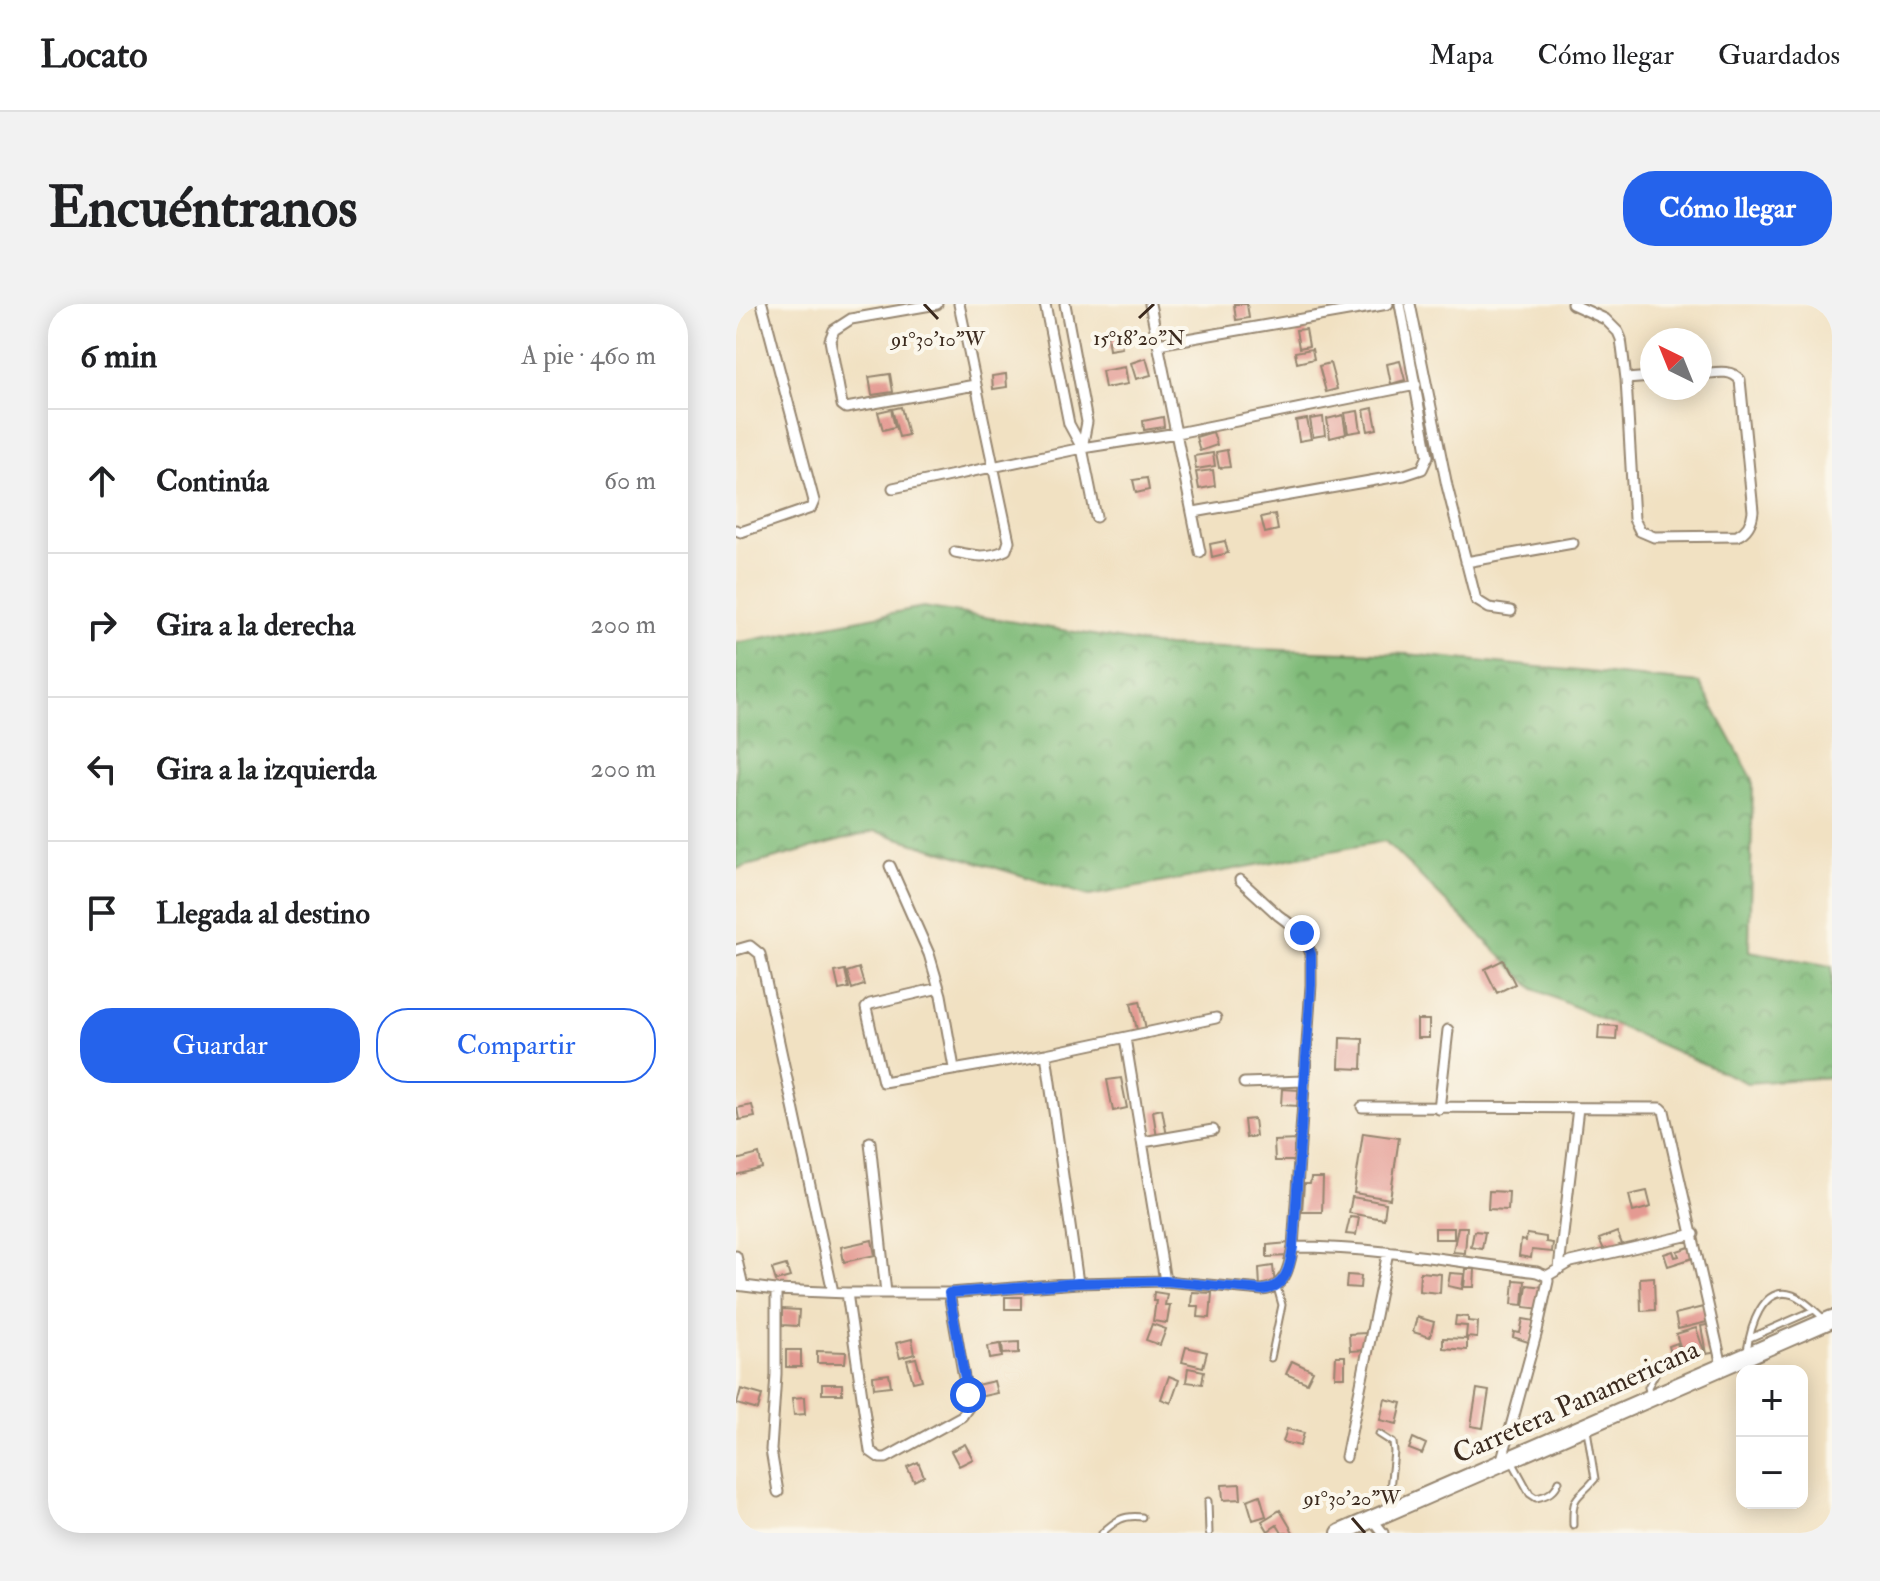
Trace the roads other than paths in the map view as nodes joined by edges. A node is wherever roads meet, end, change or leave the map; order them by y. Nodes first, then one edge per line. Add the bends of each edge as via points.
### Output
1 (762, 304) edge
2 (937, 304) edge
3 (959, 304) edge
4 (1045, 304) edge
5 (1065, 304) edge
6 (1150, 304) edge
7 (1388, 304) edge
8 (1400, 304) edge
9 (1410, 304) edge
10 (1572, 304) edge
11 (1158, 344) junction
12 (1712, 373) edge
13 (1640, 378) edge
14 (1626, 379) junction
15 (975, 385) junction
16 (1416, 385) junction
17 (1177, 433) junction
18 (1082, 448) junction
19 (993, 467) junction
20 (893, 488) dead end
21 (1194, 512) junction
22 (1096, 517) dead end
23 (736, 530) edge
24 (1573, 543) dead end
25 (955, 552) dead end
26 (1200, 552) dead end
27 (1466, 562) junction
28 (1511, 611) dead end
29 (890, 866) dead end
30 (1240, 880) dead end
31 (736, 950) edge
32 (939, 988) junction
33 (1216, 1018) dead end
34 (1448, 1030) dead end
35 (1125, 1038) junction
36 (1046, 1054) junction
37 (954, 1068) junction
38 (1304, 1081) junction
39 (1244, 1083) dead end
40 (1362, 1107) dead end
41 (1578, 1108) junction
42 (1439, 1109) junction
43 (1213, 1130) dead end
44 (870, 1142) dead end
45 (1143, 1142) junction
46 (1694, 1234) junction
47 (1293, 1247) junction
48 (1388, 1252) junction
49 (736, 1256) edge
50 (1559, 1268) junction
51 (1547, 1276) junction
52 (1165, 1281) junction
53 (1078, 1283) junction
54 (740, 1286) edge
55 (1277, 1287) junction
56 (776, 1290) junction
57 (833, 1292) junction
58 (847, 1293) junction
59 (886, 1293) junction
60 (949, 1293) junction
61 (1814, 1310) junction
62 (1830, 1320) edge
63 (1749, 1339) junction
64 (1746, 1356) junction
65 (1271, 1358) dead end
66 (1663, 1359) dead end
67 (1722, 1366) junction
68 (1650, 1398) junction
69 (1586, 1426) junction
70 (1379, 1434) dead end
71 (1346, 1457) dead end
72 (1506, 1460) junction
73 (1559, 1481) dead end
74 (778, 1492) dead end
75 (1208, 1501) dead end
76 (1389, 1512) junction
77 (1142, 1517) dead end
78 (1372, 1519) junction
79 (1573, 1525) dead end
80 (1102, 1533) edge
81 (1209, 1533) edge
82 (1340, 1533) edge
83 (1383, 1533) edge

1 - 23 street via 814,501 811,508
2 - 15 street via 851,319 834,330 830,340 842,405
3 - 15 street
4 - 18 street via 1069,424
5 - 18 street via 1087,422
6 - 11 street
7 - 11 street
8 - 16 street
9 - 27 street
10 - 14 street via 1605,319 1618,332
11 - 17 street
12 - 14 street via 1734,374 1740,380 1753,511 1752,521 1737,536 1654,537 1640,531
13 - 14 street
15 - 19 street
16 - 17 street
16 - 21 street via 1428,456 1422,469
17 - 18 street
17 - 21 street
18 - 19 street
18 - 22 street
19 - 20 street
19 - 25 street via 1009,546 994,556
21 - 26 street
24 - 27 street
27 - 28 street via 1476,600
29 - 32 street
30 - 38 street via 1308,943 1311,985
31 - 57 street via 750,946 760,954
32 - 37 street
32 - 37 street via 870,1004 865,1012 883,1082
33 - 35 street
34 - 42 street
35 - 36 street
35 - 45 street
36 - 37 street
36 - 53 street
38 - 39 street
38 - 47 street
40 - 42 street
41 - 42 street
41 - 46 street via 1664,1111
41 - 50 street
43 - 45 street
44 - 59 street
45 - 52 street
46 - 50 street
46 - 67 street
47 - 48 street
47 - 55 street via 1287,1273
48 - 51 street
48 - 71 street
49 - 54 street
50 - 51 street
51 - 72 street
52 - 53 street
52 - 55 street via 1240,1290
53 - 60 street
54 - 56 street
55 - 65 lane via 1282,1305
56 - 57 street
56 - 74 street via 771,1450
57 - 58 street
58 - 59 street
58 - 60 street via 870,1451 880,1458 962,1416 969,1406
59 - 60 street
61 - 62 lane
61 - 63 lane
61 - 63 lane via 1796,1296 1772,1298 1754,1318
62 - 64 highway, Carretera Panamericana
63 - 64 lane
64 - 67 highway, Carretera Panamericana
66 - 68 lane via 1648,1387
67 - 68 highway, Carretera Panamericana
68 - 69 highway, Carretera Panamericana
69 - 72 highway, Carretera Panamericana
69 - 79 lane via 1595,1479 1576,1497
70 - 76 lane via 1393,1443
72 - 73 lane via 1536,1498 1546,1497
72 - 76 highway, Carretera Panamericana
75 - 81 lane
76 - 78 highway, Carretera Panamericana
77 - 80 lane via 1118,1519
78 - 82 highway, Carretera Panamericana
78 - 83 street

